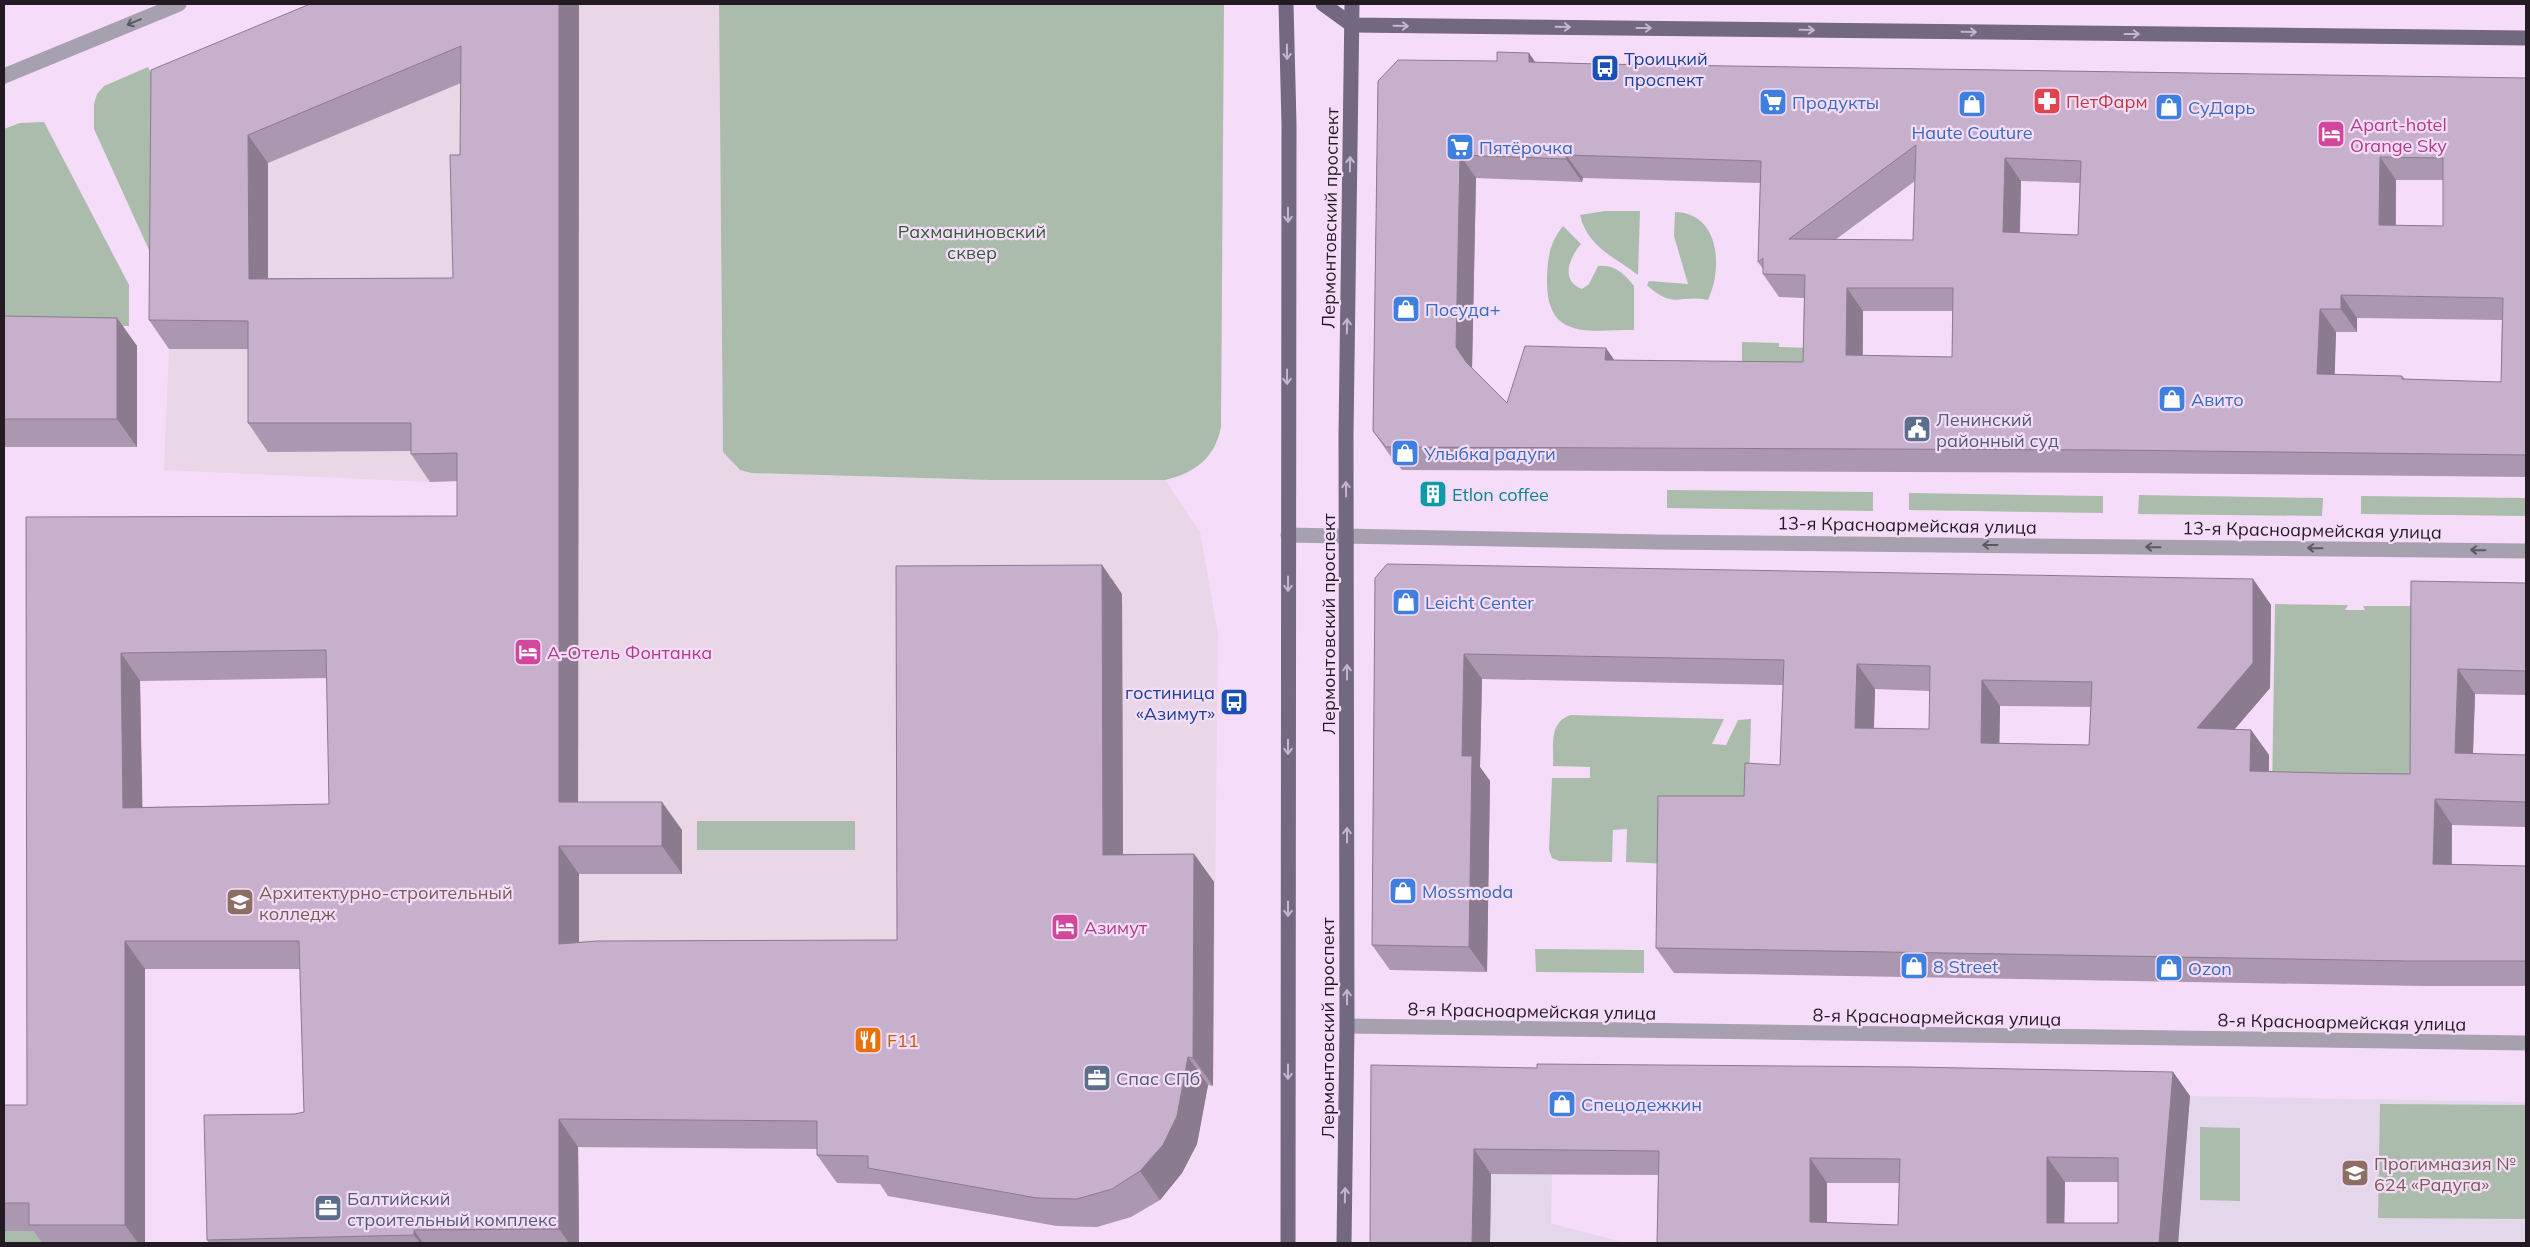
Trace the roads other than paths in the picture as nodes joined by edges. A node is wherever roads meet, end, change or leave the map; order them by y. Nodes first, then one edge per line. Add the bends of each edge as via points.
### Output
1 (179, 4) edge
2 (1286, 4) edge
3 (1323, 4) edge
4 (1352, 4) edge
5 (1352, 25) junction
6 (2526, 38) edge
7 (4, 76) edge
8 (1288, 535) junction
9 (1347, 538) junction
10 (2526, 551) edge
11 (1347, 1026) junction
12 (2526, 1043) edge
13 (1288, 1243) edge
14 (1344, 1243) edge

1 -> 7 street
2 -> 8 main road via 1289,124
3 - 5 main road
4 - 5 main road, Лермонтовский проспект
5 -> 6 main road
9 -> 5 main road, Лермонтовский проспект
8 - 9 street, 13-я Красноармейская улица
8 -> 13 main road
10 -> 9 street, 13-я Красноармейская улица
11 -> 9 main road, Лермонтовский проспект
11 - 12 street, 8-я Красноармейская улица
14 -> 11 main road, Лермонтовский проспект

